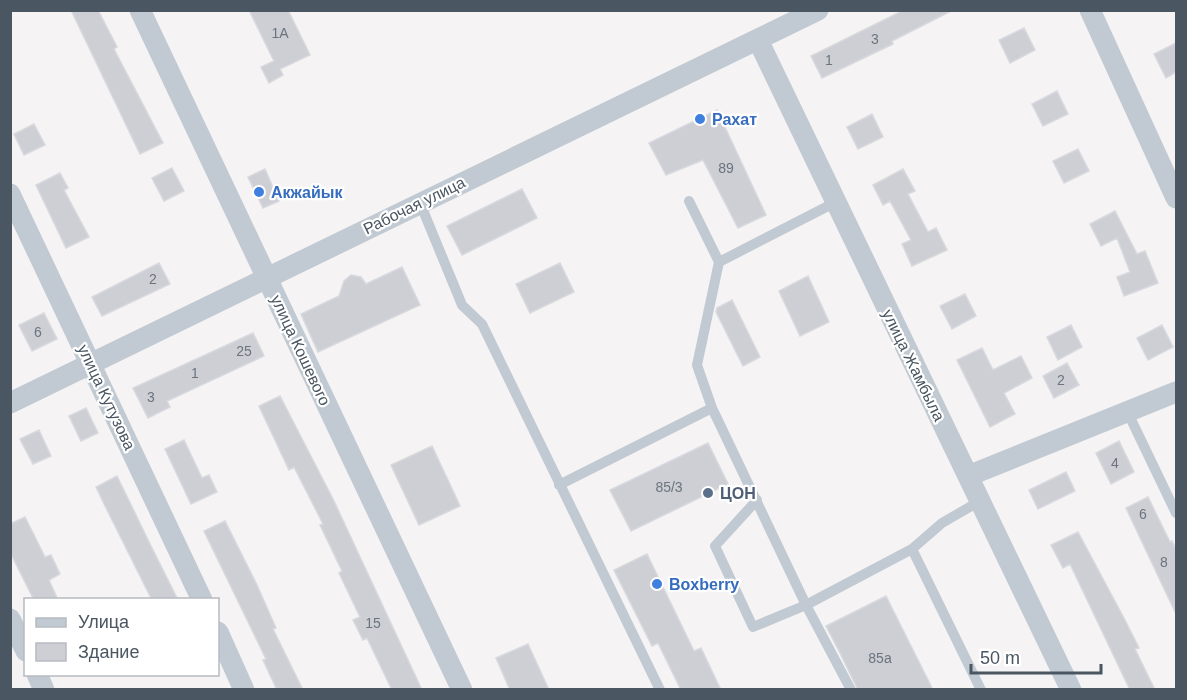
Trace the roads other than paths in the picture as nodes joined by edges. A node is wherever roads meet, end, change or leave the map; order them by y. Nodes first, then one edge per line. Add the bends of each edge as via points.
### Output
1 (140, 10) edge
2 (818, 10) edge
3 (1090, 10) edge
4 (758, 40) junction
5 (10, 194) edge
6 (1176, 198) edge
7 (689, 201) dead end
8 (420, 202) junction
9 (836, 202) junction
10 (719, 262) junction
11 (266, 277) junction
12 (91, 362) junction
13 (1176, 392) edge
14 (10, 402) edge
15 (712, 408) junction
16 (1126, 411) junction
17 (968, 476) junction
18 (559, 485) junction
19 (757, 500) junction
20 (980, 501) junction
21 (1176, 513) edge
22 (912, 549) junction
23 (201, 598) edge
24 (806, 605) junction
25 (10, 619) edge
26 (219, 634) edge
27 (24, 647) edge
28 (37, 676) edge
29 (44, 690) edge
30 (244, 690) edge
31 (462, 690) edge
32 (660, 690) edge
33 (851, 690) edge
34 (981, 690) edge
35 (1071, 690) edge

1 - 11 street, улица Кошевого
2 - 4 street, Рабочая улица
3 - 6 street
4 - 8 street, Рабочая улица
4 - 9 street, улица Жамбыла
5 - 12 street, улица Кутузова
7 - 10 lane
8 - 11 street, Рабочая улица
8 - 18 lane via 462,305 482,324
9 - 10 lane
9 - 17 street, улица Жамбыла
10 - 15 lane via 696,365
11 - 12 street, Рабочая улица
11 - 31 street, улица Кошевого
12 - 14 street, Рабочая улица
12 - 23 street, улица Кутузова
13 - 16 street
15 - 18 lane
15 - 19 lane
16 - 17 street
16 - 21 lane
17 - 20 street, улица Жамбыла
18 - 32 lane
19 - 24 lane
19 - 24 lane via 715,546 748,617 753,627
20 - 22 lane via 942,523
20 - 35 street, улица Жамбыла
22 - 24 lane
22 - 34 lane
24 - 33 lane
25 - 27 street
26 - 30 street
28 - 29 street

